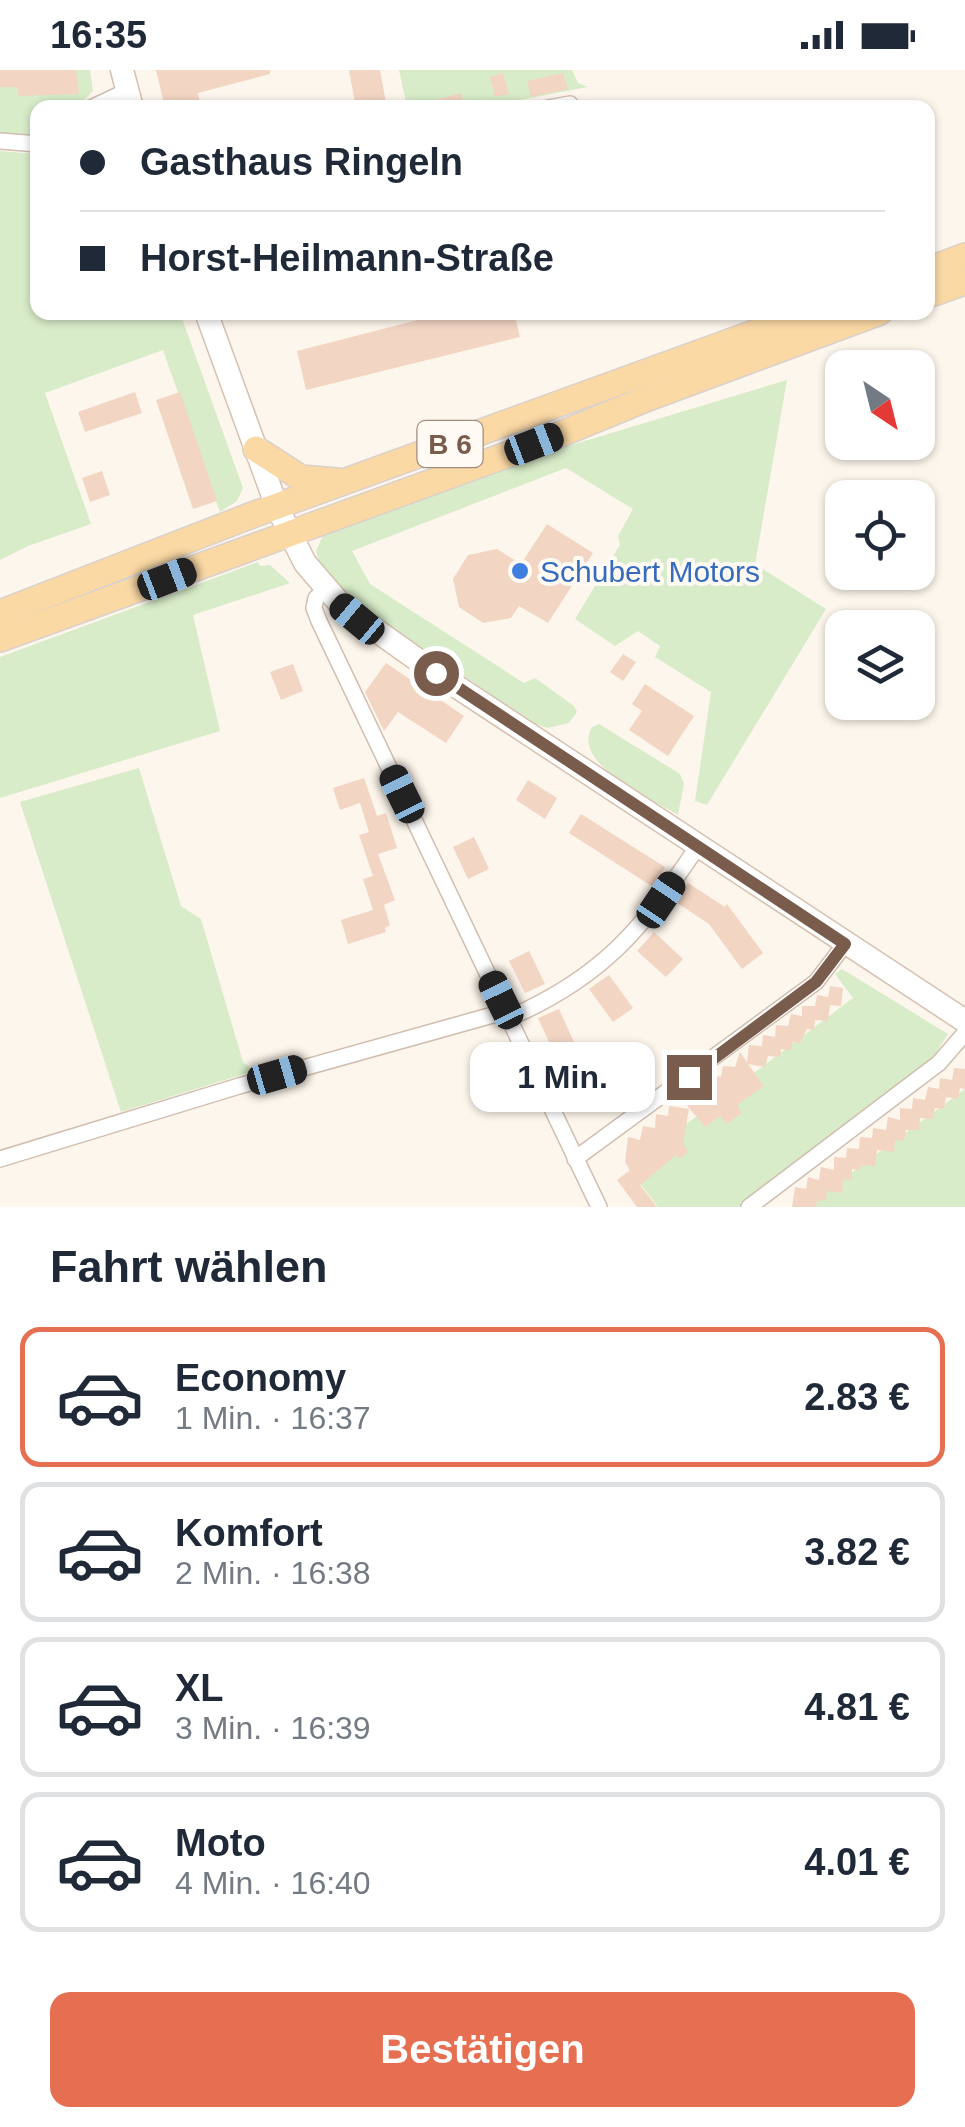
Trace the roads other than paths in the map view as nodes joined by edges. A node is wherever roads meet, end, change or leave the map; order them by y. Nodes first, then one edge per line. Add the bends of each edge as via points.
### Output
1 (0, 141) edge
2 (30, 143) edge
3 (965, 256) edge
4 (935, 267) edge
5 (965, 282) edge
6 (935, 293) edge
7 (209, 320) edge
8 (790, 320) edge
9 (859, 320) edge
10 (256, 449) junction
11 (347, 482) junction
12 (277, 507) junction
13 (289, 534) junction
14 (325, 590) junction
15 (0, 613) edge
16 (0, 639) edge
17 (698, 846) junction
18 (845, 944) junction
19 (508, 1015) junction
20 (965, 1022) edge
21 (965, 1033) edge
22 (0, 1159) edge
23 (575, 1159) junction
24 (598, 1207) edge
25 (748, 1207) edge

1 - 2 street
3 - 4 main road
5 - 6 main road
7 - 10 main road
8 - 11 main road, B 6
9 - 13 main road, B 6
10 - 11 main road, B 6 via 302,478
10 - 12 main road
11 - 12 main road, B 6
12 - 13 main road
12 - 15 main road, B 6
13 - 14 main road
13 - 16 main road, B 6
14 - 17 main road via 379,636
14 - 19 street via 314,608 319,621
17 - 18 main road
17 - 19 street via 652,914 614,954 556,995
18 - 20 main road
18 - 23 street via 816,982
19 - 22 street via 239,1086
19 - 23 street
21 - 25 street via 940,1063
23 - 24 street

